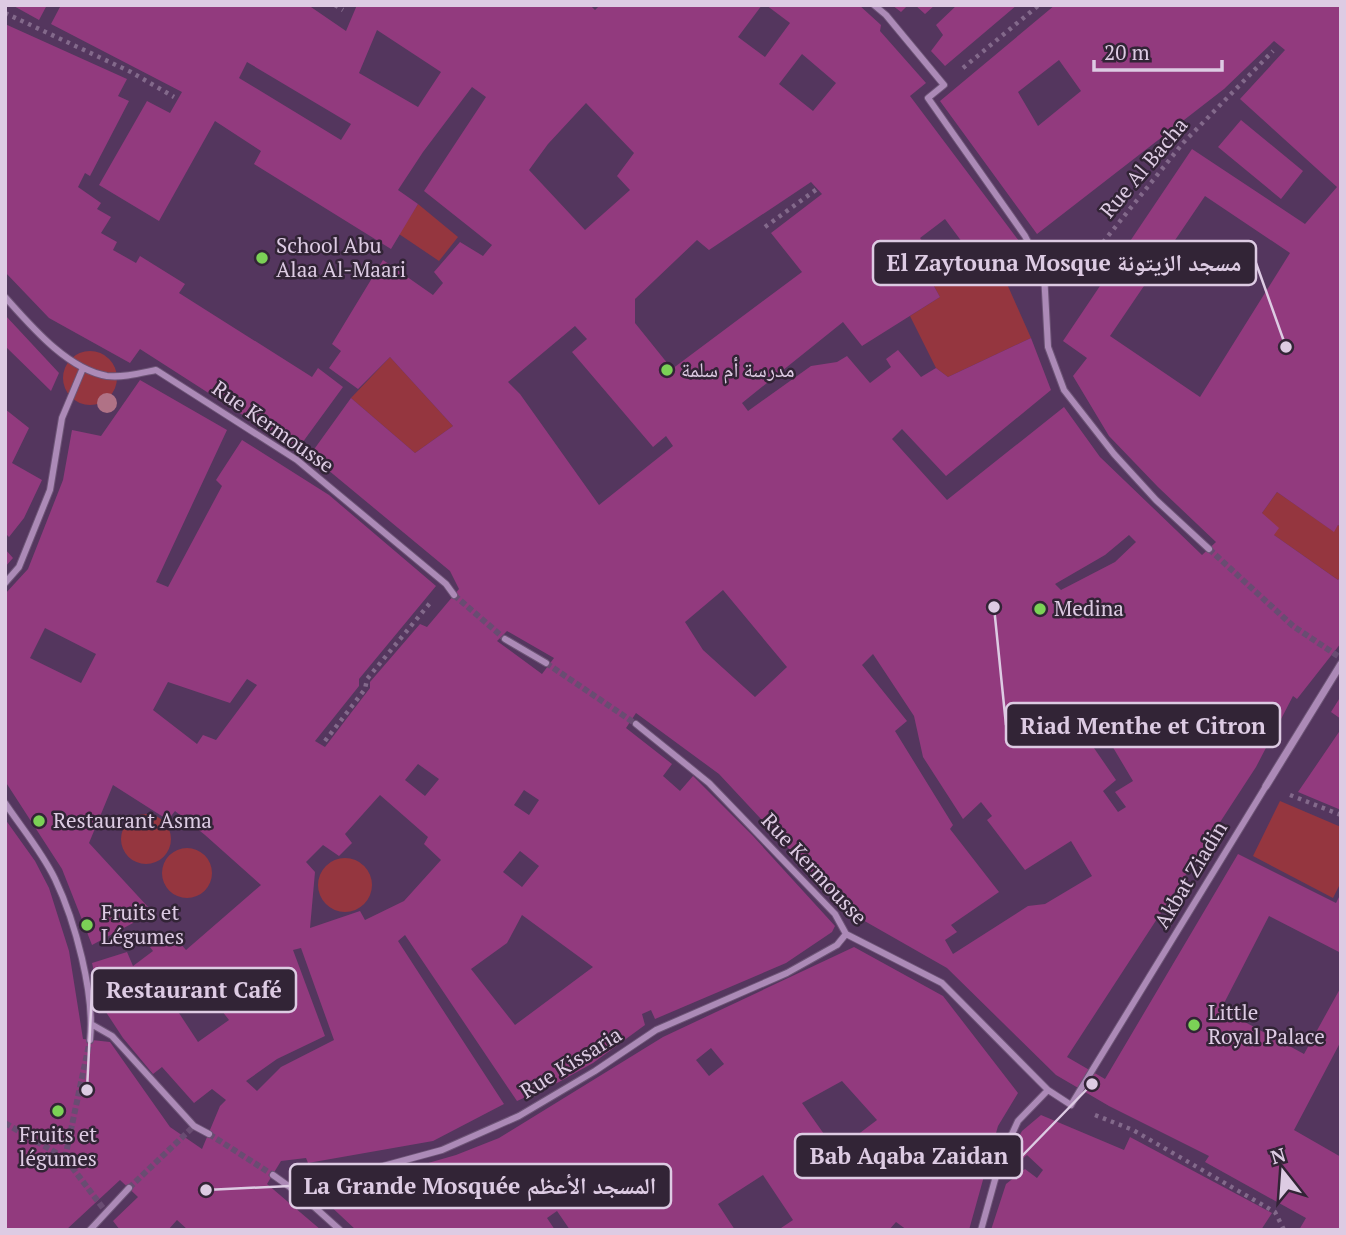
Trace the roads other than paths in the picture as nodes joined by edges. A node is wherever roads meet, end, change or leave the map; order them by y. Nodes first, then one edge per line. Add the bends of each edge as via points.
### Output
1 (874, 5) edge
2 (5, 297) edge
3 (83, 368) junction
4 (1209, 549) tunnel mouth
5 (5, 583) edge
6 (454, 595) tunnel mouth
7 (505, 639) tunnel mouth
8 (546, 663) tunnel mouth
9 (1341, 664) edge
10 (636, 724) tunnel mouth
11 (1266, 786) joint
12 (5, 803) edge
13 (846, 934) junction
14 (91, 1024) junction
15 (90, 1040) tunnel mouth
16 (1048, 1090) junction
17 (1072, 1105) joint
18 (208, 1134) tunnel mouth
19 (272, 1175) tunnel mouth
20 (129, 1188) tunnel mouth
21 (301, 1195) junction
22 (90, 1230) edge
23 (340, 1230) edge
24 (981, 1230) edge

1 - 4 street via 944,85 928,98 1026,236 1044,273 1048,347 1064,390 1122,464
2 - 3 street via 43,338
3 - 5 street via 62,418 50,491 19,568
3 - 6 street, Rue Kermousse via 108,376 156,370 297,460
7 - 8 street
9 - 11 street, Akbat Ziadin
10 - 13 street, Rue Kermousse via 709,783 835,914
11 - 17 street, Akbat Ziadin
12 - 14 street via 55,878 80,945
13 - 16 street, Rue Kermousse via 942,983
13 - 21 street, Rue Kissaria via 837,945 787,973 656,1030 519,1116 442,1150 328,1181
14 - 15 street
14 - 18 street via 112,1036 194,1126
16 - 17 street, Rue Kermousse
16 - 24 street via 1018,1121 1001,1158
19 - 21 street
20 - 22 street
21 - 23 street

